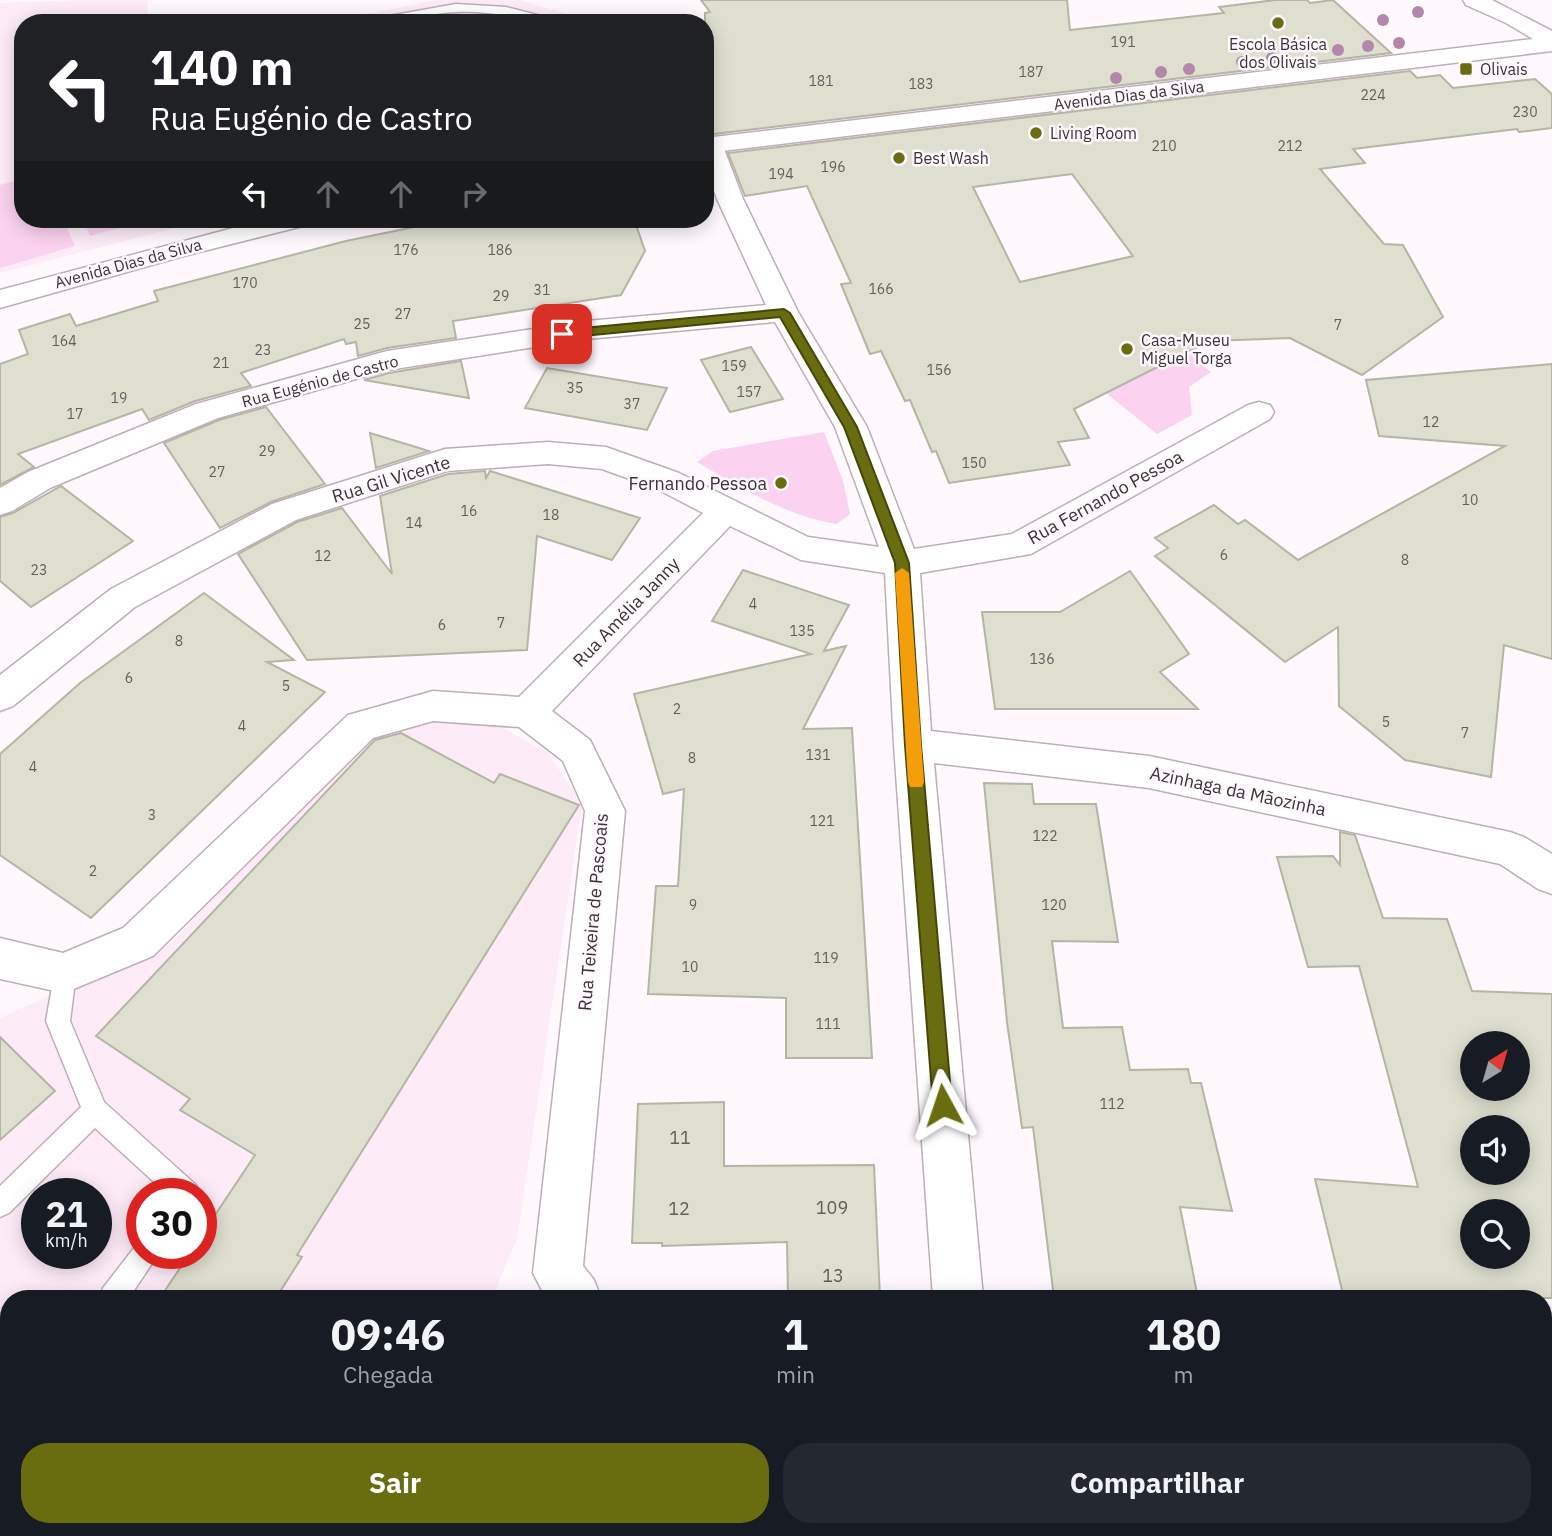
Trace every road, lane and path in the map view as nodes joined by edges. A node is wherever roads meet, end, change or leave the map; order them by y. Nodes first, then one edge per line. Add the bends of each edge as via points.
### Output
1 (1474, 0) edge
2 (422, 14) edge
3 (520, 14) edge
4 (1552, 43) edge
5 (714, 145) edge
6 (714, 161) edge
7 (262, 228) edge
8 (0, 299) edge
9 (784, 313) junction
10 (1259, 412) dead end
11 (0, 503) edge
12 (726, 510) junction
13 (902, 563) junction
14 (0, 696) edge
15 (527, 713) junction
16 (913, 745) junction
17 (1552, 876) edge
18 (0, 958) edge
19 (65, 973) junction
20 (95, 1111) junction
21 (169, 1178) edge
22 (0, 1204) edge
23 (134, 1269) edge
24 (119, 1290) edge
25 (570, 1290) edge
26 (957, 1290) edge

1 - 4 street via 1514,18
2 - 3 lane via 456,8
4 - 5 street, Avenida Dias da Silva
6 - 9 street
7 - 8 street, Avenida Dias da Silva
9 - 11 street, Rua Eugénio de Castro via 587,330 387,361 206,411 39,480
9 - 13 street via 851,427
10 - 13 street, Rua Fernando Pessoa via 1019,545
12 - 13 street, Rua Gil Vicente via 801,548
12 - 14 street, Rua Gil Vicente via 668,481 606,458 548,453 445,460 284,512 123,598
12 - 15 street, Rua Amélia Janny
13 - 16 street
15 - 19 street via 433,706 361,726 138,942
15 - 25 street, Rua Teixeira de Pascoais via 577,751 605,811 558,1273
16 - 17 street, Azinhaga da Mãozinha via 1149,772 1510,849
16 - 26 street
18 - 19 street
19 - 20 lane via 58,1021
20 - 21 lane
20 - 22 lane
23 - 24 lane

